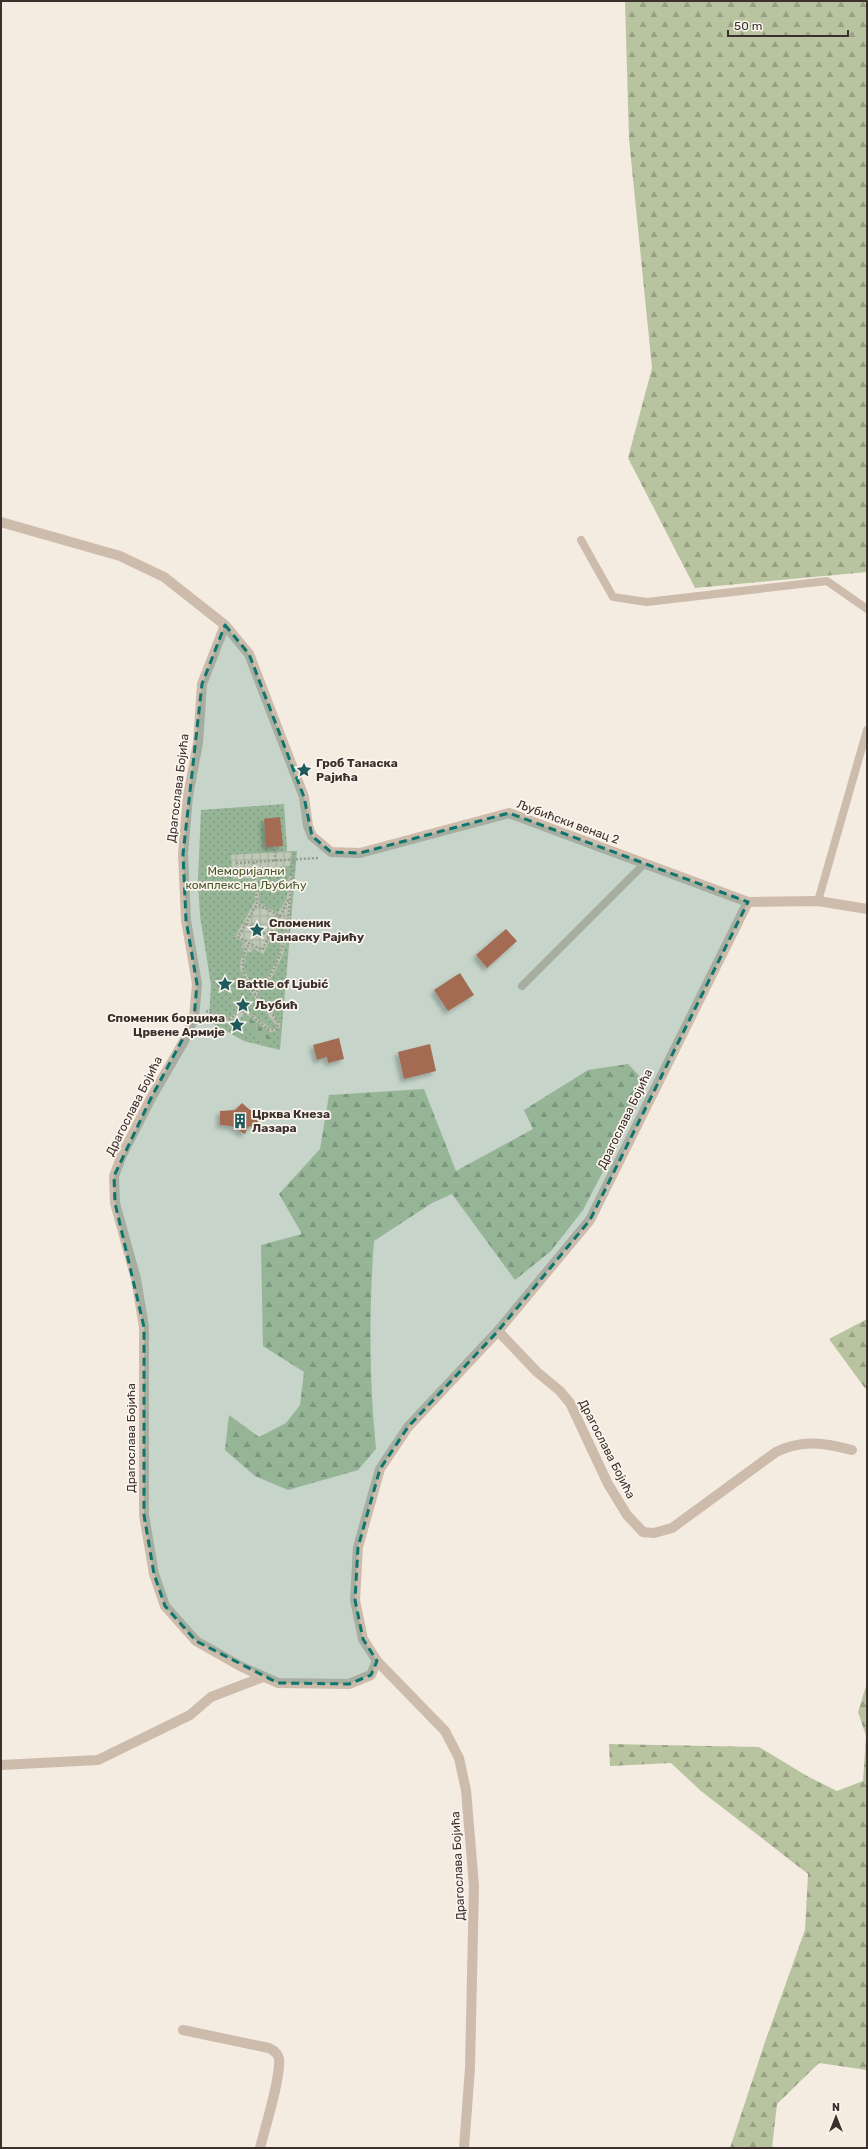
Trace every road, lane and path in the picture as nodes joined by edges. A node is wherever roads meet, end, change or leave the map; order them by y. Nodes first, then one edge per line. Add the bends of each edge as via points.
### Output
1 (1, 522) edge
2 (581, 540) dead end
3 (867, 609) edge
4 (225, 625) junction
5 (867, 730) edge
6 (275, 847) dead end
7 (330, 852) junction
8 (293, 859) junction
9 (275, 860) junction
10 (254, 862) junction
11 (236, 863) dead end
12 (645, 864) junction
13 (254, 872) junction
14 (237, 873) dead end
15 (289, 898) junction
16 (818, 901) junction
17 (748, 902) junction
18 (257, 904) junction
19 (867, 910) edge
20 (280, 916) junction
21 (246, 924) junction
22 (255, 929) dead end
23 (260, 932) dead end
24 (269, 936) junction
25 (249, 943) junction
26 (522, 986) dead end
27 (254, 995) junction
28 (195, 1009) junction
29 (498, 1331) junction
30 (852, 1450) dead end
31 (377, 1662) junction
32 (263, 1677) junction
33 (1, 1765) edge
34 (183, 2030) dead end
35 (260, 2148) edge
36 (464, 2148) edge

1 - 4 street via 120,556 164,577
2 - 3 lane via 613,597 647,602 826,581
4 - 7 street via 248,654 304,797 312,836
4 - 28 street, Драгослава Бојића via 202,684 198,742 188,796 183,854 186,920 197,984
5 - 16 lane
6 - 9 path
7 - 8 path via 325,858
7 - 12 street, Љубићски венац 2 via 360,853 508,813
8 - 9 path
8 - 15 path
9 - 10 path
10 - 11 path
10 - 13 path
12 - 17 street, Љубићски венац 2
12 - 26 lane
13 - 14 path
13 - 18 path
15 - 20 path
15 - 27 path via 286,937 281,954 269,978
16 - 17 street, Љубићски венац 2
16 - 19 street, Љубићски венац 2
17 - 29 street, Драгослава Бојића via 590,1220
18 - 20 path
18 - 21 path
20 - 24 path
21 - 22 path
21 - 25 path via 238,937
23 - 24 path
24 - 25 path via 262,950
25 - 27 path via 242,966
27 - 28 path via 278,1022 276,1030 269,1030 246,1011 227,1020
28 - 32 street, Драгослава Бојића via 184,1041 151,1098 114,1176 115,1202 136,1279 144,1327 144,1515 154,1574 165,1606 196,1641
29 - 30 street, Драгослава Бојића via 570,1403 608,1484 627,1515 643,1532 654,1533 672,1528 776,1452 788,1447 812,1442
29 - 31 street, Драгослава Бојића via 408,1427 380,1469 358,1547 356,1600 363,1639
31 - 32 street, Драгослава Бојића via 371,1675 349,1684 278,1683
31 - 36 street, Драгослава Бојића via 445,1731 459,1758 466,1790 474,1886 470,2068
32 - 33 street via 211,1696 190,1715 98,1760
34 - 35 street via 269,2048 276,2052 279,2058 277,2078

